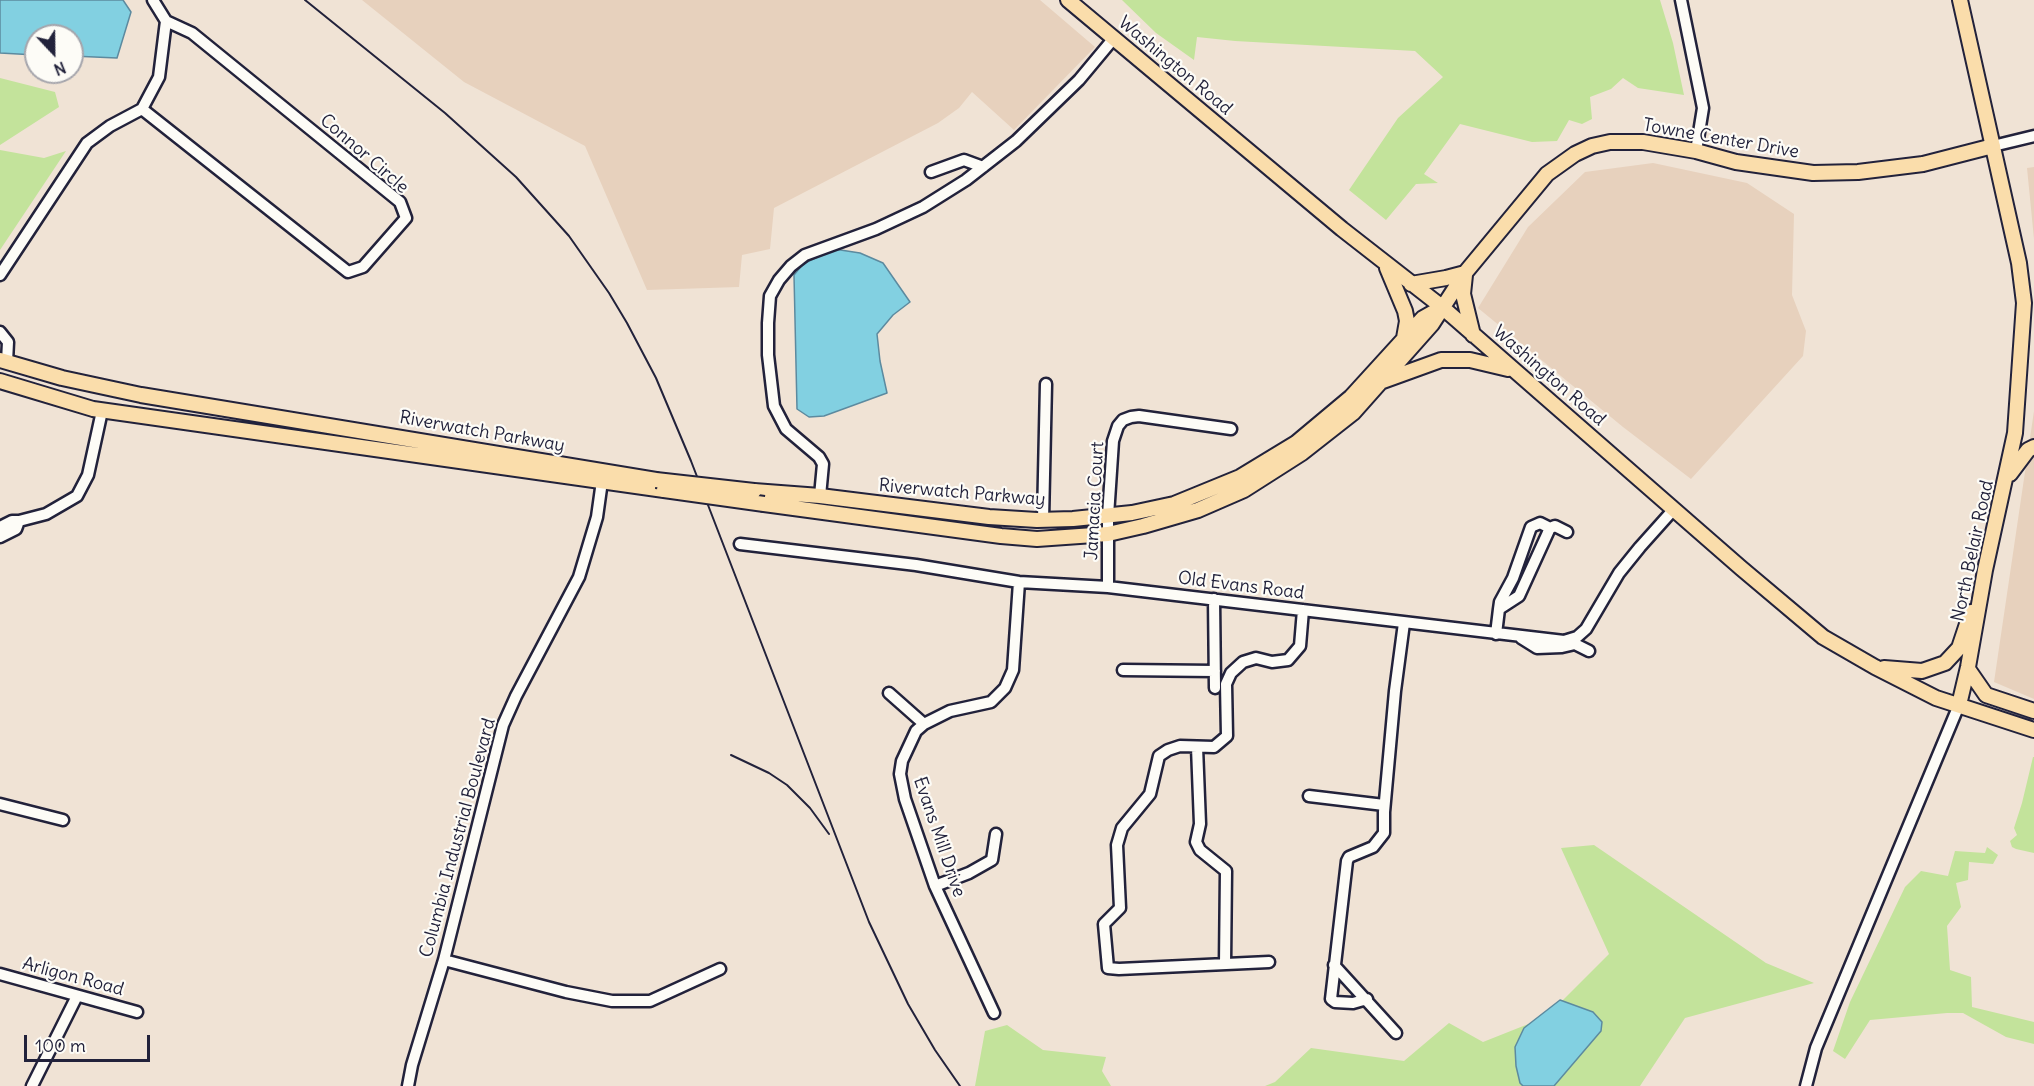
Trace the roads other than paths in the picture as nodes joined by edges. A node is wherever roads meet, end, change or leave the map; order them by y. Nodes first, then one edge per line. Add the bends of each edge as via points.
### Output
1 (153, 0) edge
2 (1068, 0) edge
3 (1681, 0) edge
4 (1960, 0) edge
5 (166, 21) junction
6 (1114, 38) junction
7 (142, 109) junction
8 (2034, 136) edge
9 (1993, 146) junction
10 (1696, 151) junction
11 (983, 167) junction
12 (931, 172) dead end
13 (1385, 263) junction
14 (1465, 273) junction
15 (0, 275) edge
16 (1411, 284) junction
17 (1442, 307) junction
18 (0, 332) edge
19 (1473, 335) junction
20 (1403, 340) junction
21 (4, 361) edge
22 (1516, 372) junction
23 (0, 381) edge
24 (1381, 381) junction
25 (1046, 384) dead end
26 (102, 411) junction
27 (1231, 429) dead end
28 (2034, 447) edge
29 (603, 476) junction
30 (2006, 481) junction
31 (660, 485) junction
32 (819, 496) junction
33 (1674, 509) junction
34 (1108, 516) junction
35 (1043, 520) junction
36 (19, 521) junction
37 (0, 527) edge
38 (1550, 528) junction
39 (1567, 532) dead end
40 (1108, 534) junction
41 (0, 537) edge
42 (740, 544) dead end
43 (1985, 570) junction
44 (1019, 582) junction
45 (1108, 587) junction
46 (1214, 599) junction
47 (1500, 609) junction
48 (1303, 610) junction
49 (1404, 623) junction
50 (1496, 634) junction
51 (1518, 637) junction
52 (1589, 651) dead end
53 (1875, 667) junction
54 (1968, 669) junction
55 (1123, 670) dead end
56 (1215, 672) junction
57 (1215, 688) dead end
58 (889, 693) dead end
59 (1959, 705) junction
60 (2034, 711) edge
61 (924, 724) junction
62 (2034, 730) edge
63 (1197, 747) junction
64 (1309, 796) dead end
65 (0, 804) edge
66 (1384, 805) junction
67 (63, 820) dead end
68 (996, 834) dead end
69 (935, 886) junction
70 (444, 960) junction
71 (1269, 962) dead end
72 (1225, 964) junction
73 (1334, 965) junction
74 (720, 969) dead end
75 (0, 974) edge
76 (77, 996) junction
77 (1367, 999) junction
78 (137, 1012) dead end
79 (994, 1013) dead end
80 (1396, 1033) dead end
81 (32, 1086) edge
82 (408, 1086) edge
83 (1806, 1086) edge

1 - 5 street
2 - 6 main road, Washington Road
3 - 10 street via 1703,108
4 - 9 main road, North Belair Road
5 - 7 street via 159,77
5 - 7 street, Connor Circle via 192,33 400,202 406,218 363,267 348,272
6 - 11 street via 1079,80
6 - 13 main road, Washington Road
7 - 15 street via 87,143
8 - 9 street
9 - 10 main road, Towne Center Drive via 1923,164 1813,173 1736,162
9 - 30 main road, North Belair Road via 2024,303 2014,432
10 - 14 main road, Towne Center Drive via 1643,142 1610,142 1575,154 1547,174
11 - 12 street via 964,160
11 - 32 street via 923,207 876,230 805,255 779,280 770,296 768,355 774,406 786,429 819,457
13 - 16 main road, Washington Road
13 - 20 main road via 1405,311
14 - 16 main road
14 - 17 main road, Towne Center Drive
14 - 19 main road via 1463,294
16 - 17 main road, Washington Road
17 - 19 main road, Washington Road
17 - 20 main road, Riverwatch Parkway via 1424,318
17 - 24 main road, Riverwatch Parkway via 1432,324
18 - 21 street via 8,342
19 - 22 main road, Washington Road
20 - 34 main road, Riverwatch Parkway via 1351,397 1266,463 1174,504
21 - 29 main road, Riverwatch Parkway via 141,395
22 - 24 main road via 1470,360 1441,360
22 - 33 main road, Washington Road
23 - 26 main road, Riverwatch Parkway
24 - 40 main road, Riverwatch Parkway via 1320,440 1244,490 1173,518
25 - 35 street
26 - 29 main road, Riverwatch Parkway
26 - 36 street via 88,475 77,496 46,514
27 - 34 street, Jamacia Court via 1149,416 1123,420 1113,441
28 - 30 main road
29 - 31 main road, Riverwatch Parkway
29 - 70 street, Columbia Industrial Boulevard via 597,517 579,577 503,725
30 - 43 main road, North Belair Road
31 - 32 main road, Riverwatch Parkway, bridge
31 - 40 main road, Riverwatch Parkway, bridge via 764,504 1001,536 1038,539
32 - 35 main road, Riverwatch Parkway
33 - 51 street, Old Evans Road via 1619,573 1586,629 1577,637 1564,641
33 - 53 main road, Washington Road via 1815,630
34 - 35 main road, Riverwatch Parkway
34 - 40 street, Jamacia Court
36 - 37 street
36 - 41 street via 16,529
38 - 39 street via 1555,526
38 - 47 street via 1519,596
38 - 47 street via 1540,523 1531,527
40 - 45 street, Jamacia Court
42 - 44 street, Old Evans Road
43 - 53 main road via 1959,648 1945,663 1922,672
43 - 54 main road, North Belair Road
44 - 45 street, Old Evans Road
44 - 61 street via 1012,670 1005,688 991,702 950,711
45 - 46 street, Old Evans Road
46 - 48 street, Old Evans Road
46 - 56 street
47 - 50 street
48 - 49 street, Old Evans Road
48 - 63 street via 1300,646 1288,660 1256,658 1243,662 1231,673 1226,684 1227,736 1214,747
49 - 50 street, Old Evans Road
49 - 66 street
50 - 51 street, Old Evans Road
51 - 52 street via 1537,648 1575,644
53 - 59 main road, Washington Road via 1936,698
54 - 59 main road, North Belair Road
54 - 60 main road via 1986,695
55 - 56 street
56 - 57 street
58 - 61 street
59 - 62 main road, Washington Road
59 - 83 street, North Belair Road via 1816,1048
61 - 69 street, Evans Mill Drive via 916,731 900,774
63 - 72 street via 1200,824 1196,842 1226,871
63 - 72 street via 1180,747 1159,756 1150,794 1122,828 1117,844 1120,908 1104,924 1108,968
64 - 66 street
65 - 67 street
66 - 73 street via 1384,833 1379,841 1347,861
68 - 69 street via 992,860
69 - 79 street, Evans Mill Drive
70 - 74 street via 612,1002 650,1001
70 - 82 street, Columbia Industrial Boulevard
71 - 72 street
73 - 77 street
73 - 77 street via 1331,999 1353,1003
75 - 76 street, Arligon Road
76 - 78 street, Arligon Road
76 - 81 street
77 - 80 street

